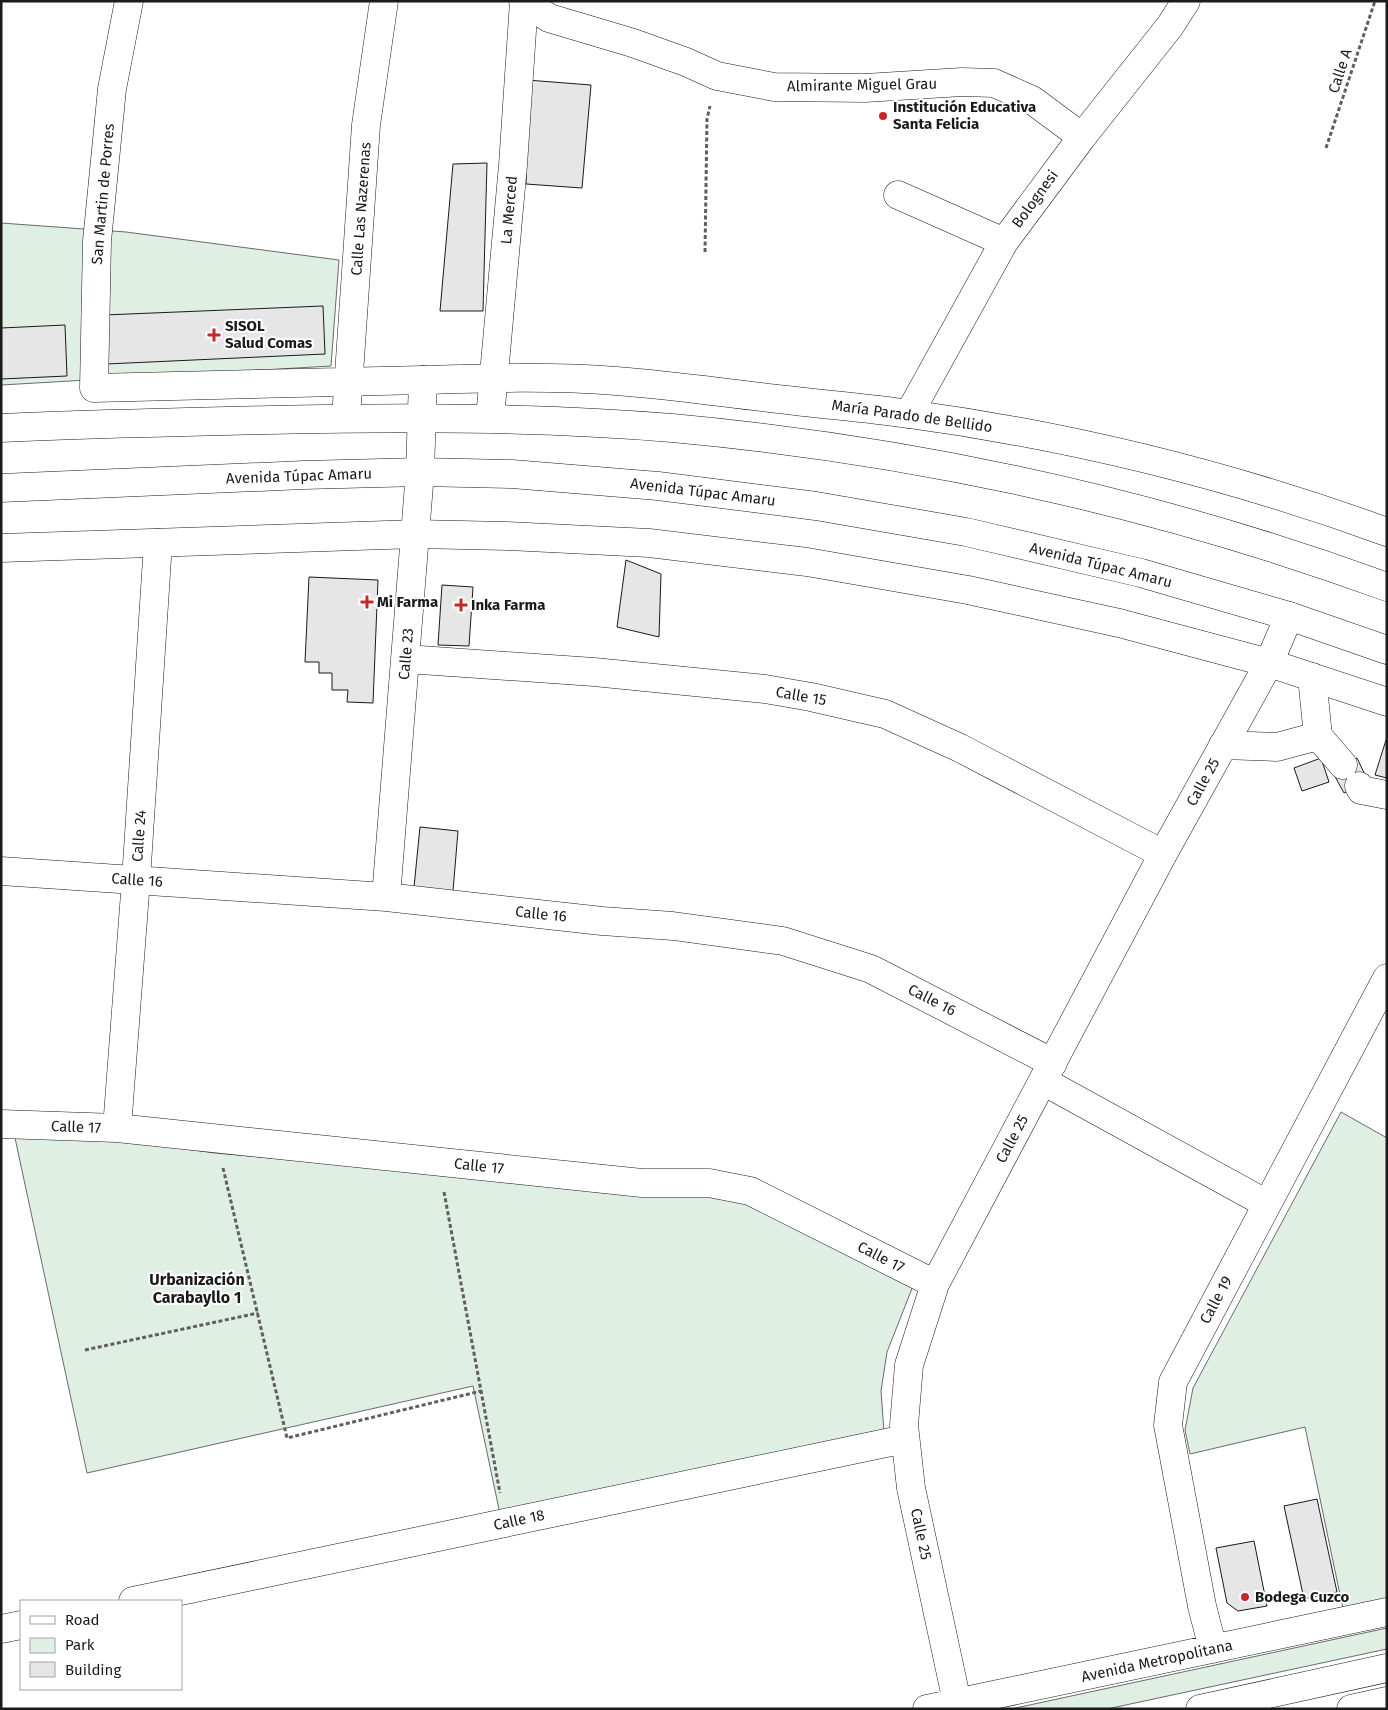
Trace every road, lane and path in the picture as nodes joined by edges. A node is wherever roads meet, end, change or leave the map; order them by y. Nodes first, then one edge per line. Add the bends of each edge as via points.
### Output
1 (129, 1) edge
2 (384, 1) edge
3 (524, 1) edge
4 (1186, 1) edge
5 (1375, 1) edge
6 (717, 76) junction
7 (1082, 137) junction
8 (1326, 148) dead end
9 (898, 195) dead end
10 (1004, 242) junction
11 (705, 252) dead end
12 (494, 378) junction
13 (424, 380) junction
14 (349, 381) junction
15 (94, 388) joint
16 (909, 414) junction
17 (422, 417) junction
18 (346, 418) junction
19 (490, 418) junction
20 (1, 428) edge
21 (420, 472) junction
22 (1, 488) edge
23 (1387, 532) edge
24 (416, 534) junction
25 (158, 543) junction
26 (1, 548) edge
27 (1387, 587) edge
28 (1289, 616) junction
29 (1387, 650) edge
30 (406, 658) junction
31 (1269, 663) junction
32 (1312, 677) junction
33 (1387, 702) edge
34 (1318, 736) junction
35 (1223, 746) junction
36 (1387, 794) edge
37 (1163, 854) junction
38 (1, 871) edge
39 (136, 880) junction
40 (386, 897) junction
41 (1387, 978) edge
42 (1048, 1072) junction
43 (1, 1124) edge
44 (117, 1128) junction
45 (216, 1139) junction
46 (439, 1162) junction
47 (1267, 1204) junction
48 (935, 1284) junction
49 (258, 1313) junction
50 (85, 1350) dead end
51 (482, 1391) junction
52 (905, 1439) junction
53 (506, 1523) junction
54 (138, 1600) edge
55 (1387, 1612) edge
56 (20, 1625) edge
57 (1, 1629) edge
58 (1213, 1649) junction
59 (1387, 1668) edge
60 (1387, 1701) edge
61 (957, 1702) junction
62 (927, 1709) edge
63 (1200, 1709) edge
64 (1351, 1709) edge

1 - 15 main road, San Martin de Porres via 112,89 98,232
2 - 14 main road, Calle Las Nazerenas via 366,125
3 - 6 main road, Almirante Miguel Grau via 549,18 633,43
3 - 12 main road, La Merced
4 - 7 main road, Bolognesi
5 - 8 path, Calle A
6 - 7 main road, Almirante Miguel Grau via 774,87 865,88 994,82 1032,100
6 - 11 path via 707,119
7 - 10 main road, Bolognesi
9 - 10 main road
10 - 16 main road, Bolognesi
12 - 13 main road, María Parado de Bellido
12 - 16 main road, María Parado de Bellido via 615,381
12 - 19 main road, La Merced
13 - 14 main road, María Parado de Bellido
13 - 17 main road, Calle 23
14 - 15 main road, María Parado de Bellido
14 - 18 main road, Calle Las Nazerenas
16 - 23 main road, María Parado de Bellido via 1001,428 1123,454 1224,479
17 - 18 main road
17 - 19 main road
17 - 21 main road, Calle 23
18 - 20 main road
19 - 27 main road via 671,428 828,446 984,473 1156,513 1312,560
21 - 22 main road, Avenida Túpac Amaru
21 - 24 main road, Calle 23
21 - 28 main road, Avenida Túpac Amaru via 512,474 648,485 816,506 966,532 1131,571
24 - 25 main road
24 - 30 main road, Calle 23
24 - 31 main road via 649,543 807,562 968,590 1119,623
25 - 26 main road
25 - 39 main road, Calle 24
28 - 29 main road, Avenida Túpac Amaru
28 - 31 main road, Calle 25
30 - 37 main road, Calle 15 via 765,689 885,714 960,748
30 - 40 main road, Calle 23
31 - 32 main road
31 - 35 main road, Calle 25
32 - 33 main road
32 - 34 main road
34 - 35 main road via 1277,747
34 - 36 main road via 1361,790
35 - 37 main road, Calle 25
37 - 42 main road, Calle 25
38 - 39 main road, Calle 16
39 - 40 main road, Calle 16
39 - 44 main road, Calle 24
40 - 42 main road, Calle 16 via 783,940 872,969
41 - 47 main road, Calle 19
42 - 47 main road, Calle 16
42 - 48 main road, Calle 25
43 - 44 main road, Calle 17
44 - 45 main road, Calle 17
45 - 46 main road, Calle 17
45 - 49 path
46 - 48 main road, Calle 17 via 642,1183 709,1184 750,1191
46 - 51 path
47 - 58 main road, Calle 19 via 1173,1382 1168,1425
48 - 52 main road, Calle 25 via 909,1365
49 - 50 path
49 - 51 path via 287,1438
51 - 53 path
52 - 53 main road, Calle 18
52 - 61 main road, Calle 25 via 911,1488
53 - 54 main road, Calle 18
55 - 58 main road, Avenida Metropolitana
56 - 57 main road
58 - 61 main road, Avenida Metropolitana
59 - 63 main road
60 - 64 main road
61 - 62 main road, Avenida Metropolitana

